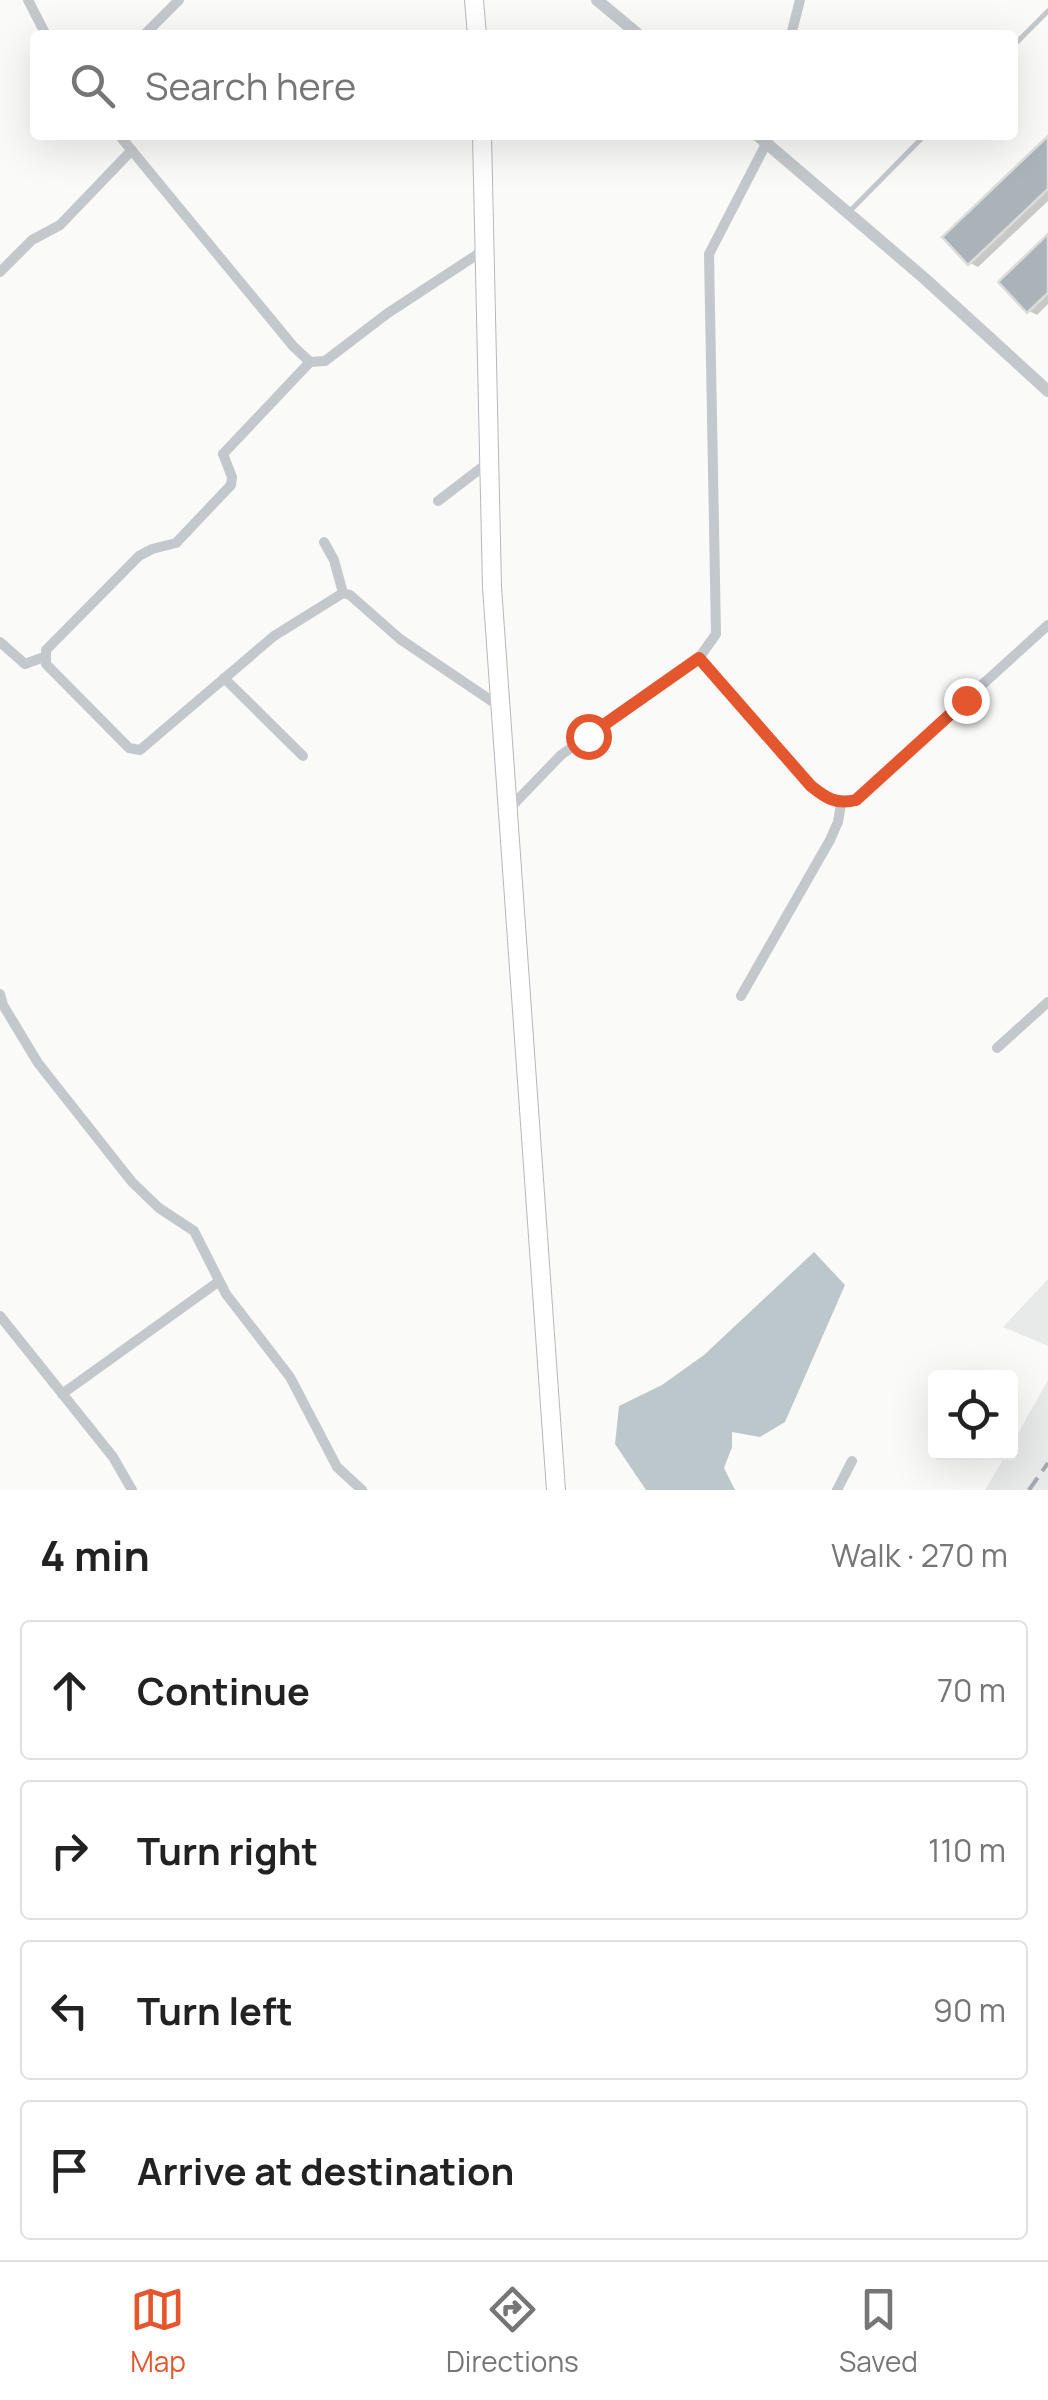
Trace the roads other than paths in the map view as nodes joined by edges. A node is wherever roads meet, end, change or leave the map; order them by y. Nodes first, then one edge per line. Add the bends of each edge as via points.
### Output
1 (28, 0) edge
2 (178, 0) edge
3 (474, 0) edge
4 (597, 0) edge
5 (800, 0) edge
6 (1048, 11) edge
7 (43, 30) edge
8 (149, 30) edge
9 (477, 30) edge
10 (633, 30) edge
11 (792, 30) edge
12 (1018, 41) edge
13 (123, 140) edge
14 (482, 140) edge
15 (761, 140) edge
16 (762, 140) edge
17 (920, 140) edge
18 (132, 150) junction
19 (847, 214) junction
20 (484, 250) junction
21 (0, 272) edge
22 (310, 362) junction
23 (1048, 391) edge
24 (490, 461) junction
25 (438, 501) dead end
26 (324, 542) dead end
27 (343, 593) junction
28 (1048, 626) edge
29 (0, 642) edge
30 (44, 656) junction
31 (699, 658) junction
32 (224, 678) junction
33 (500, 706) junction
34 (303, 756) dead end
35 (842, 804) junction
36 (509, 809) junction
37 (741, 996) dead end
38 (1, 1002) edge
39 (1048, 1002) edge
40 (997, 1048) dead end
41 (218, 1282) junction
42 (0, 1316) edge
43 (62, 1394) junction
44 (852, 1461) dead end
45 (132, 1490) edge
46 (362, 1490) edge
47 (556, 1490) edge
48 (837, 1490) edge

1 - 7 street
2 - 8 street
3 - 9 highway
4 - 10 street
5 - 11 street
6 - 12 lane
13 - 18 street
14 - 20 highway
15 - 31 street via 708,254 716,634
16 - 19 street
17 - 19 lane
18 - 21 street via 60,225 32,240
18 - 22 street
19 - 23 street
20 - 22 street via 324,361
20 - 24 highway
22 - 30 street via 223,454 231,486 176,544 139,556
24 - 25 street
24 - 33 highway
26 - 27 street
27 - 32 street via 274,636
27 - 33 street
28 - 35 street via 856,800
29 - 30 street via 25,664
30 - 32 street via 134,751
31 - 35 street via 811,786
31 - 36 street via 560,755
32 - 34 street
33 - 36 highway
35 - 37 street via 830,840
36 - 47 highway
38 - 41 street via 38,1063 132,1182 194,1231
39 - 40 street
41 - 43 street
41 - 46 street via 290,1377 337,1467
42 - 43 street
43 - 45 street
44 - 48 street

